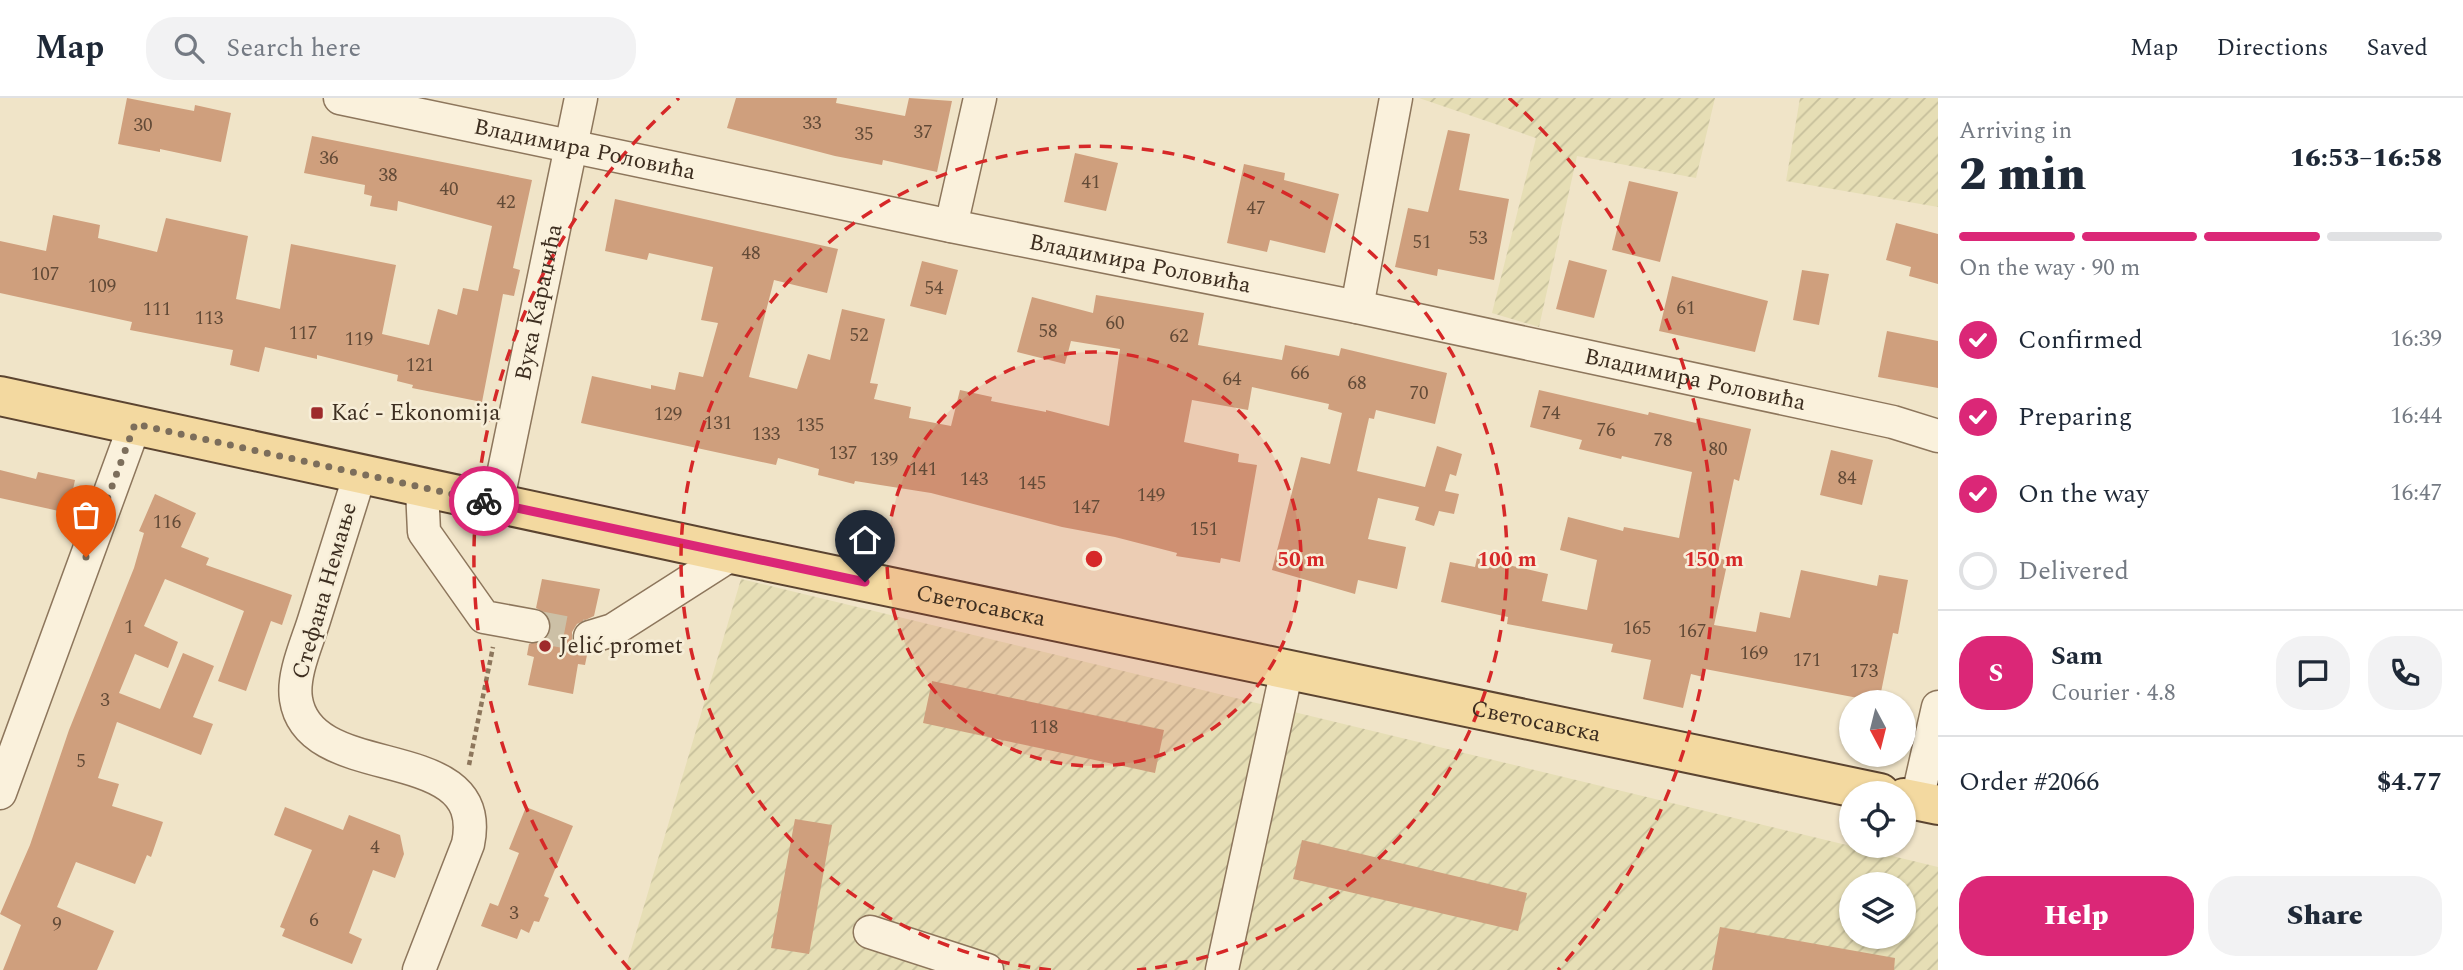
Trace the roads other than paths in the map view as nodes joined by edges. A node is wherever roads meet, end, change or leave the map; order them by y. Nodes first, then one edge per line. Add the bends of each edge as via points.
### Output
1 (340, 98) edge
2 (581, 98) edge
3 (980, 98) edge
4 (1396, 98) edge
5 (570, 148) junction
6 (951, 226) junction
7 (1357, 307) junction
8 (0, 396) edge
9 (135, 424) junction
10 (1938, 436) edge
11 (360, 474) junction
12 (422, 489) junction
13 (497, 504) junction
14 (733, 554) junction
15 (533, 626) tunnel mouth
16 (590, 637) tunnel mouth
17 (1287, 669) junction
18 (1938, 707) edge
19 (1839, 784) edge
20 (0, 793) edge
21 (1920, 801) edge
22 (870, 932) dead end
23 (419, 970) edge
24 (988, 970) edge
25 (1222, 970) edge

1 - 5 street, Владимира Роловића
2 - 5 street, Вука Караџића
3 - 6 street
4 - 7 street
5 - 6 street, Владимира Роловића
5 - 13 street, Вука Караџића
6 - 7 street, Владимира Роловића
7 - 10 street, Владимира Роловића via 1880,419
8 - 9 main road, Светосавска
9 - 11 main road, Светосавска
9 - 20 street
11 - 12 main road, Светосавска
11 - 23 street, Стефана Немање via 301,663 295,697 304,723 321,740 424,774 463,797 471,818 468,844
12 - 13 main road, Светосавска
12 - 15 street via 424,532 484,617
13 - 14 main road, Светосавска
14 - 16 street via 613,629
14 - 17 main road, Светосавска
17 - 19 main road, Светосавска
17 - 25 street
18 - 21 street
22 - 24 street

